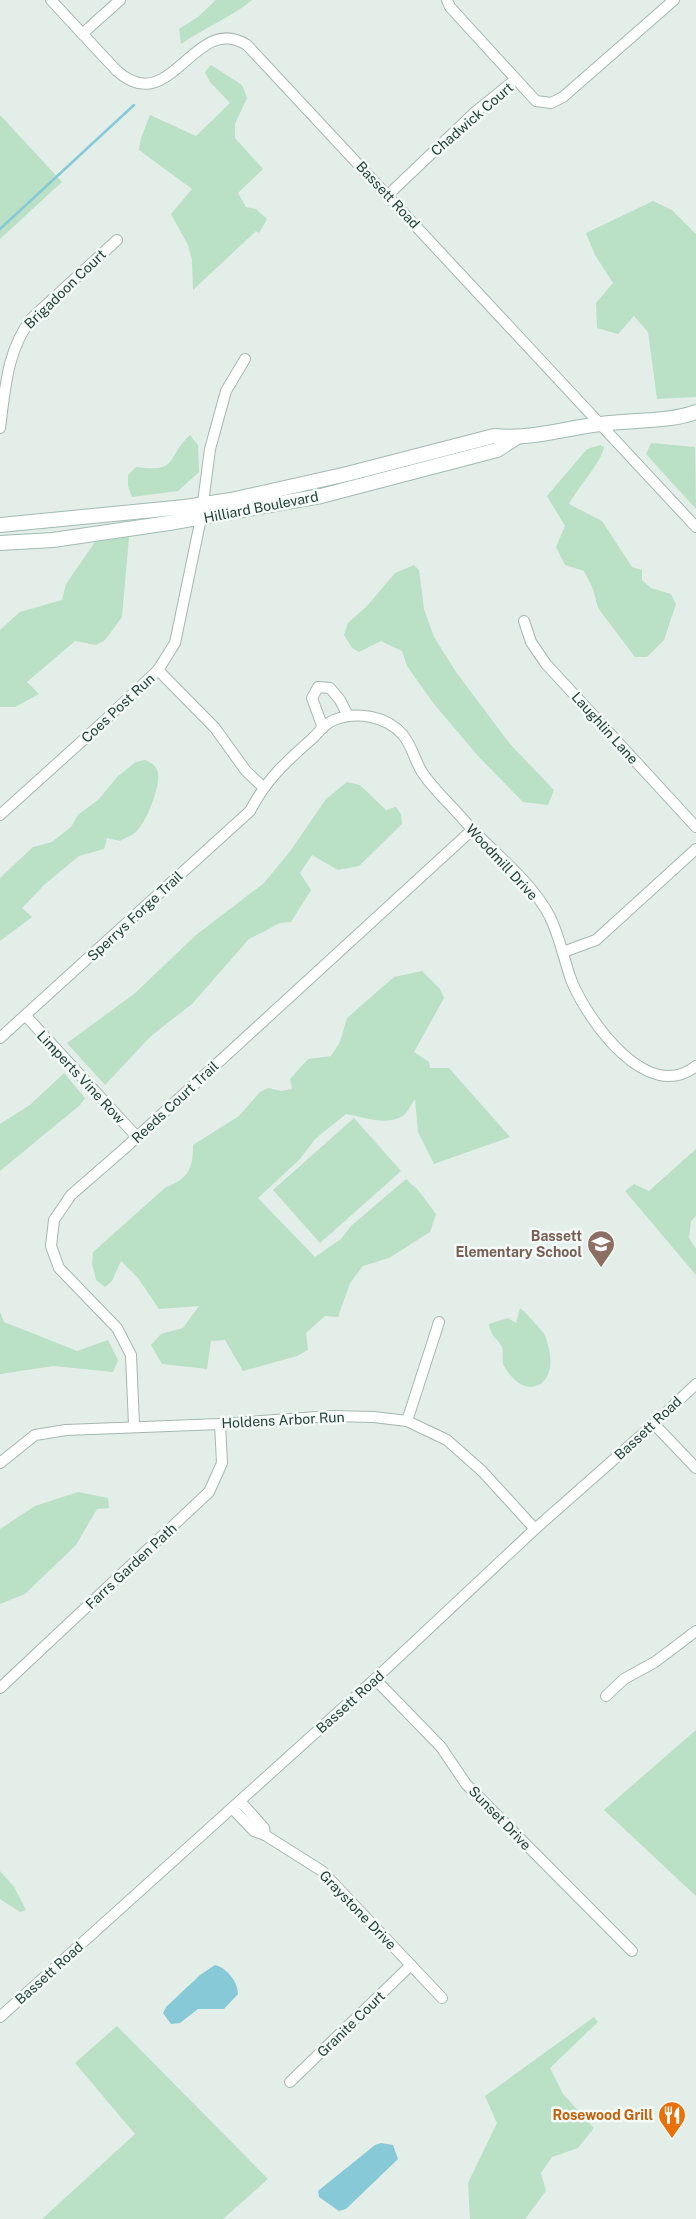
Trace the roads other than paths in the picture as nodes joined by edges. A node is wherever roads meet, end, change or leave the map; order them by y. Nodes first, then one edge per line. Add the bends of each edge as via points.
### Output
1 (51, 0) edge
2 (120, 0) edge
3 (447, 0) edge
4 (674, 0) edge
5 (82, 34) junction
6 (515, 80) junction
7 (388, 195) junction
8 (116, 240) dead end
9 (245, 358) dead end
10 (696, 412) edge
11 (680, 418) junction
12 (696, 422) edge
13 (602, 424) junction
14 (0, 428) edge
15 (202, 512) junction
16 (0, 525) edge
17 (696, 527) edge
18 (0, 543) edge
19 (524, 621) dead end
20 (158, 670) junction
21 (348, 716) junction
22 (323, 728) junction
23 (263, 787) junction
24 (0, 815) edge
25 (696, 827) edge
26 (472, 830) junction
27 (696, 849) edge
28 (563, 952) junction
29 (26, 1016) junction
30 (0, 1038) edge
31 (696, 1066) edge
32 (137, 1137) junction
33 (439, 1322) dead end
34 (696, 1384) edge
35 (407, 1421) junction
36 (220, 1424) junction
37 (654, 1424) junction
38 (134, 1426) junction
39 (0, 1463) edge
40 (696, 1468) edge
41 (535, 1530) junction
42 (696, 1631) edge
43 (375, 1679) junction
44 (0, 1688) edge
45 (606, 1696) dead end
46 (240, 1801) junction
47 (232, 1808) junction
48 (265, 1835) junction
49 (632, 1951) dead end
50 (411, 1965) junction
51 (442, 1998) dead end
52 (0, 2016) edge
53 (290, 2082) dead end

1 - 5 street, Bassett Road
2 - 5 street
3 - 6 street via 450,8
4 - 6 street, Chadwick Court via 563,98 551,103 536,102
5 - 7 street, Bassett Road via 120,74 145,84 166,77 213,40 231,37 243,42
6 - 7 street, Chadwick Court via 474,113
7 - 13 street, Bassett Road
8 - 14 street, Brigadoon Court via 22,330 7,372
9 - 15 street, Coes Post Run via 226,391 210,450
10 - 11 main road, Hilliard Boulevard
11 - 12 main road, Hilliard Boulevard
11 - 13 main road, Hilliard Boulevard
13 - 15 main road, Hilliard Boulevard via 514,438 494,436
13 - 17 street, Bassett Road
15 - 16 main road, Hilliard Boulevard
15 - 18 main road, Hilliard Boulevard via 53,540
15 - 20 street, Coes Post Run via 175,643
19 - 25 street, Laughlin Lane via 531,642 546,664
20 - 23 street via 216,728 246,771
20 - 24 street, Coes Post Run
21 - 22 street, Sperrys Forge Trail via 332,720
21 - 22 street via 330,688 318,687 312,698
21 - 26 street, Woodmill Drive via 375,716 403,735 422,772
22 - 23 street, Sperrys Forge Trail via 275,771
23 - 29 street, Sperrys Forge Trail via 250,811
26 - 28 street, Woodmill Drive via 532,891 550,917
26 - 32 street, Reeds Court Trail
27 - 28 street via 596,940
28 - 31 street, Woodmill Drive via 572,981 587,1011 632,1063 653,1074 677,1074
29 - 30 street, Sperrys Forge Trail
29 - 32 street, Limperts Vine Row
32 - 38 street, Reeds Court Trail via 71,1196 54,1220 51,1246 59,1268 117,1328 131,1355
33 - 35 street
34 - 37 street, Bassett Road
35 - 36 street, Holdens Arbor Run via 331,1416
35 - 41 street, Holdens Arbor Run via 447,1440 482,1472
36 - 38 street, Holdens Arbor Run
36 - 44 street, Farrs Garden Path via 222,1463 209,1492
37 - 40 street
37 - 41 street, Bassett Road
38 - 39 street, Holdens Arbor Run via 35,1435
41 - 43 street, Bassett Road
42 - 45 street via 655,1662 624,1679
43 - 46 street, Bassett Road
43 - 49 street, Sunset Drive via 442,1747 466,1784
46 - 47 street, Bassett Road
46 - 48 street, Graystone Drive via 264,1828
47 - 48 street, Graystone Drive via 254,1831
47 - 52 street, Bassett Road
48 - 50 street, Graystone Drive via 322,1871
50 - 51 street, Graystone Drive
50 - 53 street, Granite Court

